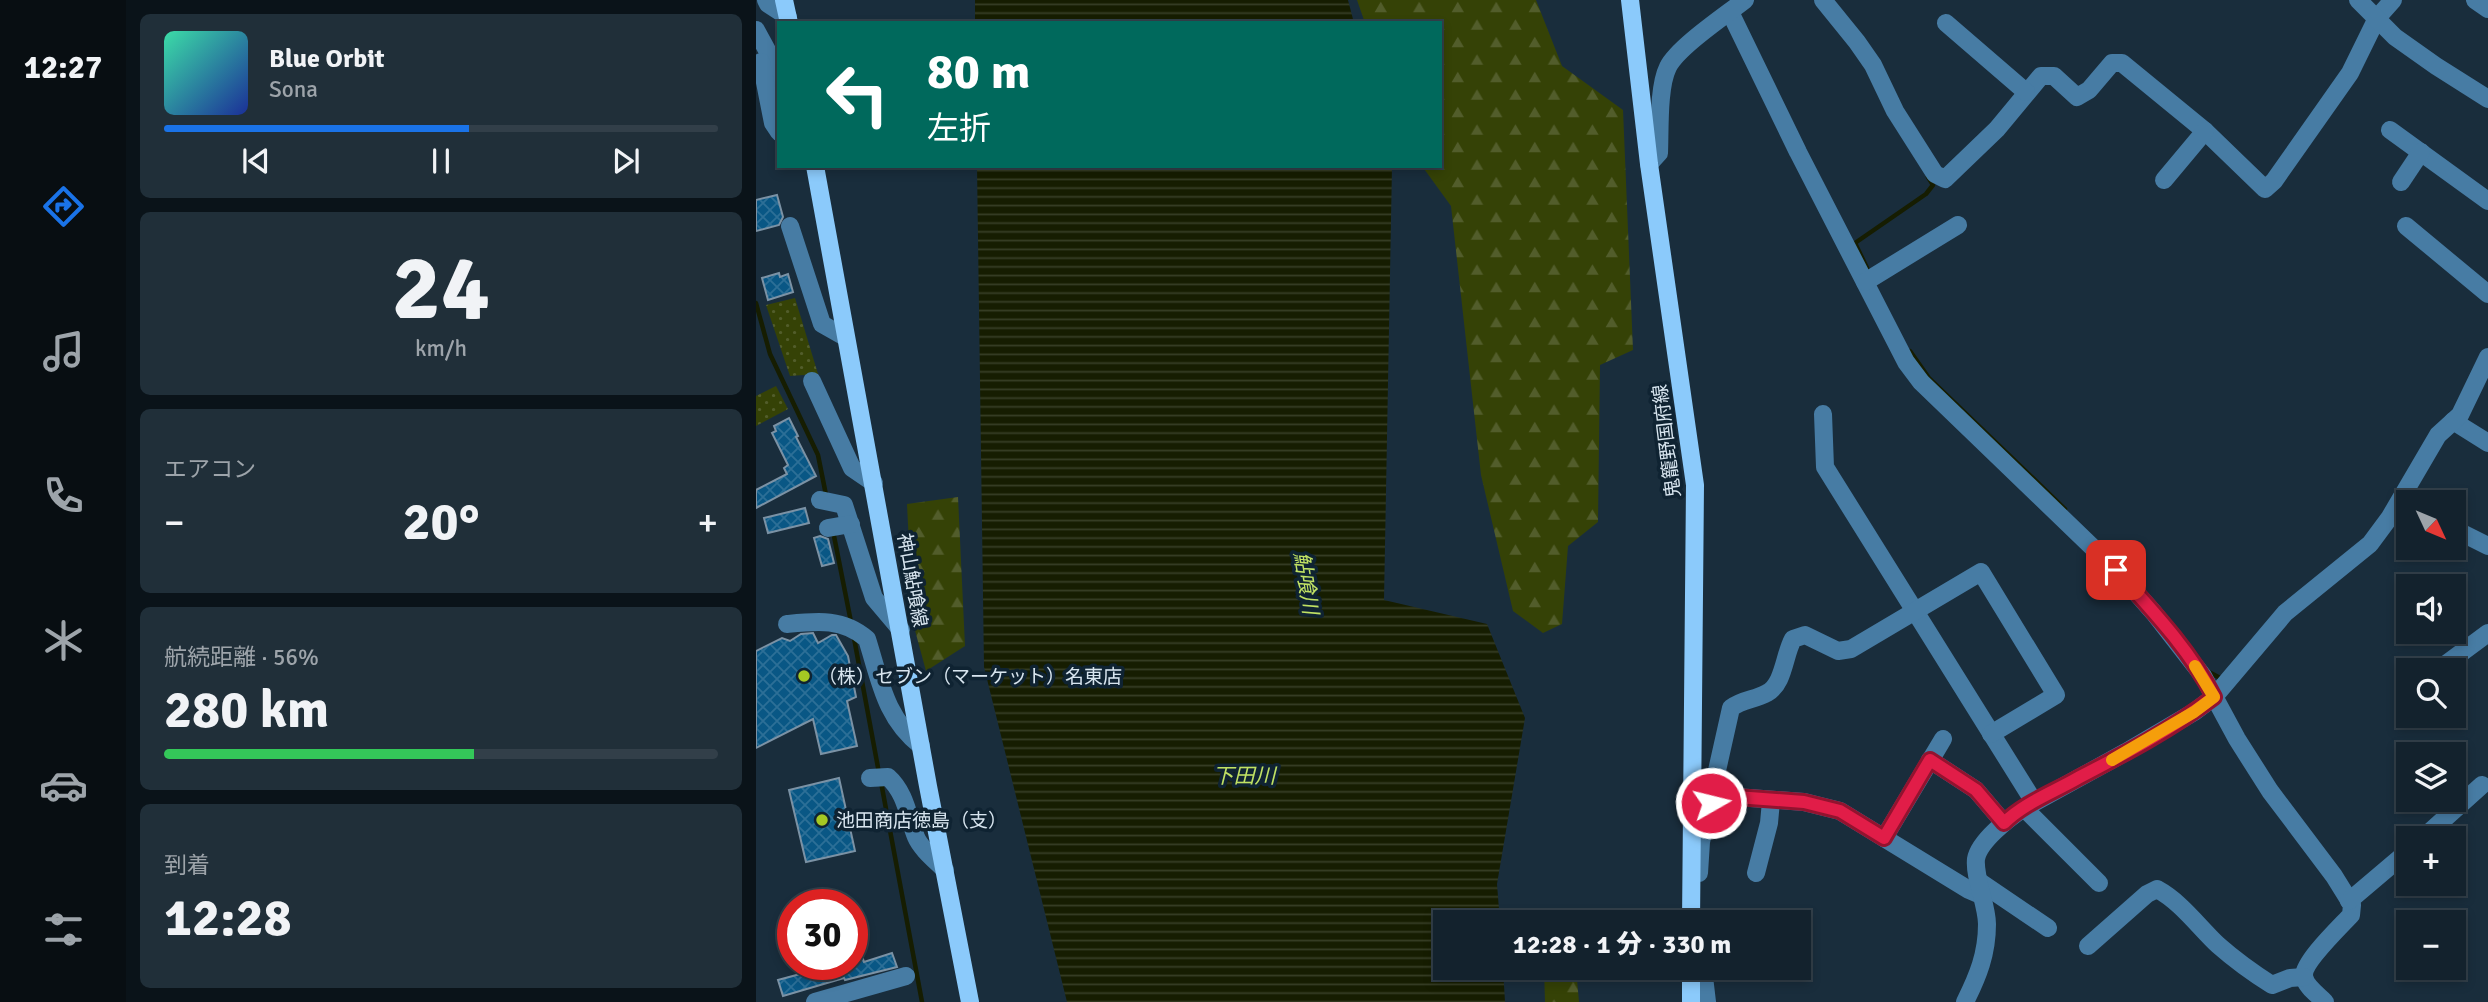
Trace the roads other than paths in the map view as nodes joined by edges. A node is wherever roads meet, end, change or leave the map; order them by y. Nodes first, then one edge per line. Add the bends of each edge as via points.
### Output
1 (766, 0) edge
2 (1630, 0) edge
3 (1745, 0) edge
4 (1823, 0) edge
5 (2358, 0) edge
6 (2393, 0) edge
7 (2475, 0) edge
8 (2488, 9) edge
9 (1730, 12) junction
10 (787, 13) edge
11 (2376, 18) junction
12 (1946, 23) dead end
13 (756, 30) edge
14 (761, 62) dead end
15 (777, 74) edge
16 (2026, 92) junction
17 (2488, 99) edge
18 (777, 128) edge
19 (2390, 130) dead end
20 (2205, 131) junction
21 (2421, 152) junction
22 (1648, 164) junction
23 (812, 169) edge
24 (2164, 180) dead end
25 (2401, 182) dead end
26 (2488, 201) edge
27 (790, 226) dead end
28 (1958, 226) dead end
29 (2406, 226) dead end
30 (1865, 282) junction
31 (2488, 294) edge
32 (845, 337) junction
33 (2488, 357) edge
34 (812, 381) dead end
35 (1823, 414) dead end
36 (2453, 421) junction
37 (2488, 443) edge
38 (874, 483) junction
39 (2410, 490) edge
40 (820, 500) dead end
41 (2396, 513) edge
42 (851, 524) junction
43 (828, 528) dead end
44 (2466, 534) edge
45 (2488, 546) edge
46 (1915, 612) junction
47 (788, 624) dead end
48 (901, 631) junction
49 (2488, 633) edge
50 (2454, 658) edge
51 (2214, 697) junction
52 (1991, 734) junction
53 (1943, 739) dead end
54 (921, 746) junction
55 (1930, 760) junction
56 (870, 778) dead end
57 (2482, 785) dead end
58 (1772, 801) junction
59 (1711, 803) junction
60 (2029, 805) junction
61 (2004, 823) junction
62 (2436, 826) edge
63 (1884, 838) junction
64 (2396, 861) edge
65 (945, 870) junction
66 (1756, 873) dead end
67 (2099, 883) dead end
68 (1692, 888) junction
69 (1981, 889) junction
70 (2349, 901) junction
71 (1691, 910) edge
72 (1697, 910) edge
73 (2048, 928) dead end
74 (2088, 946) dead end
75 (906, 976) dead end
76 (2304, 977) junction
77 (1691, 980) edge
78 (1704, 980) edge
79 (815, 1002) edge
80 (970, 1002) edge
81 (1691, 1002) edge
82 (1707, 1002) edge
83 (1965, 1002) edge
84 (2325, 1002) edge

1 - 10 street
2 - 22 main road, 鬼籠野国府線
3 - 9 street
4 - 16 street via 1873,65 1895,111 1935,174 1945,179 1997,129
5 - 11 street
6 - 11 street
7 - 8 street
9 - 22 street via 1667,68 1659,153
9 - 30 street
11 - 17 street via 2405,44
11 - 20 street via 2350,73 2265,189
12 - 16 street
13 - 15 street
14 - 18 street
16 - 20 street via 2041,76 2054,76 2077,97 2090,90 2112,63 2122,62
19 - 21 street
20 - 24 street
21 - 25 street
21 - 26 street
22 - 68 main road, 鬼籠野国府線 via 1695,485
23 - 32 main road, 神山鮎喰線
27 - 32 street via 822,324
28 - 30 street
29 - 31 street
30 - 51 street via 1906,362 1922,382 2116,570 2203,676
32 - 38 main road, 神山鮎喰線
33 - 36 street
34 - 38 street via 852,468
35 - 46 street via 1825,467
36 - 37 street
36 - 39 street via 2438,435
38 - 48 main road, 神山鮎喰線
40 - 42 street via 844,505
41 - 51 street via 2371,544 2285,613
42 - 43 street
42 - 48 street via 874,598
44 - 45 street
46 - 52 street
46 - 52 street via 1981,572 1988,583 2056,695
46 - 59 street via 1851,649 1838,651 1805,635 1793,639 1780,678 1768,693 1731,708
47 - 54 street via 824,620 867,639 891,713 905,734
48 - 54 main road, 神山鮎喰線
49 - 50 street
51 - 60 street
51 - 70 street via 2270,791
52 - 60 street
53 - 55 street
54 - 65 main road, 神山鮎喰線
55 - 61 street via 1976,790
55 - 63 street
56 - 65 street via 888,777 900,792 916,840
57 - 62 street
58 - 59 street via 1723,796
58 - 63 street via 1804,802 1840,811
58 - 66 street
59 - 68 street via 1701,842 1699,879
60 - 61 street
60 - 67 street
61 - 69 street via 1976,859
63 - 69 street via 1969,890
64 - 70 street
65 - 80 main road, 神山鮎喰線
68 - 71 main road, 鬼籠野国府線
68 - 72 street
69 - 73 street
69 - 83 street via 1987,923 1980,972
70 - 76 street via 2351,915 2306,966
74 - 76 street via 2157,889 2169,895 2221,947 2273,985
75 - 79 street
76 - 84 street
77 - 81 main road
78 - 82 street

